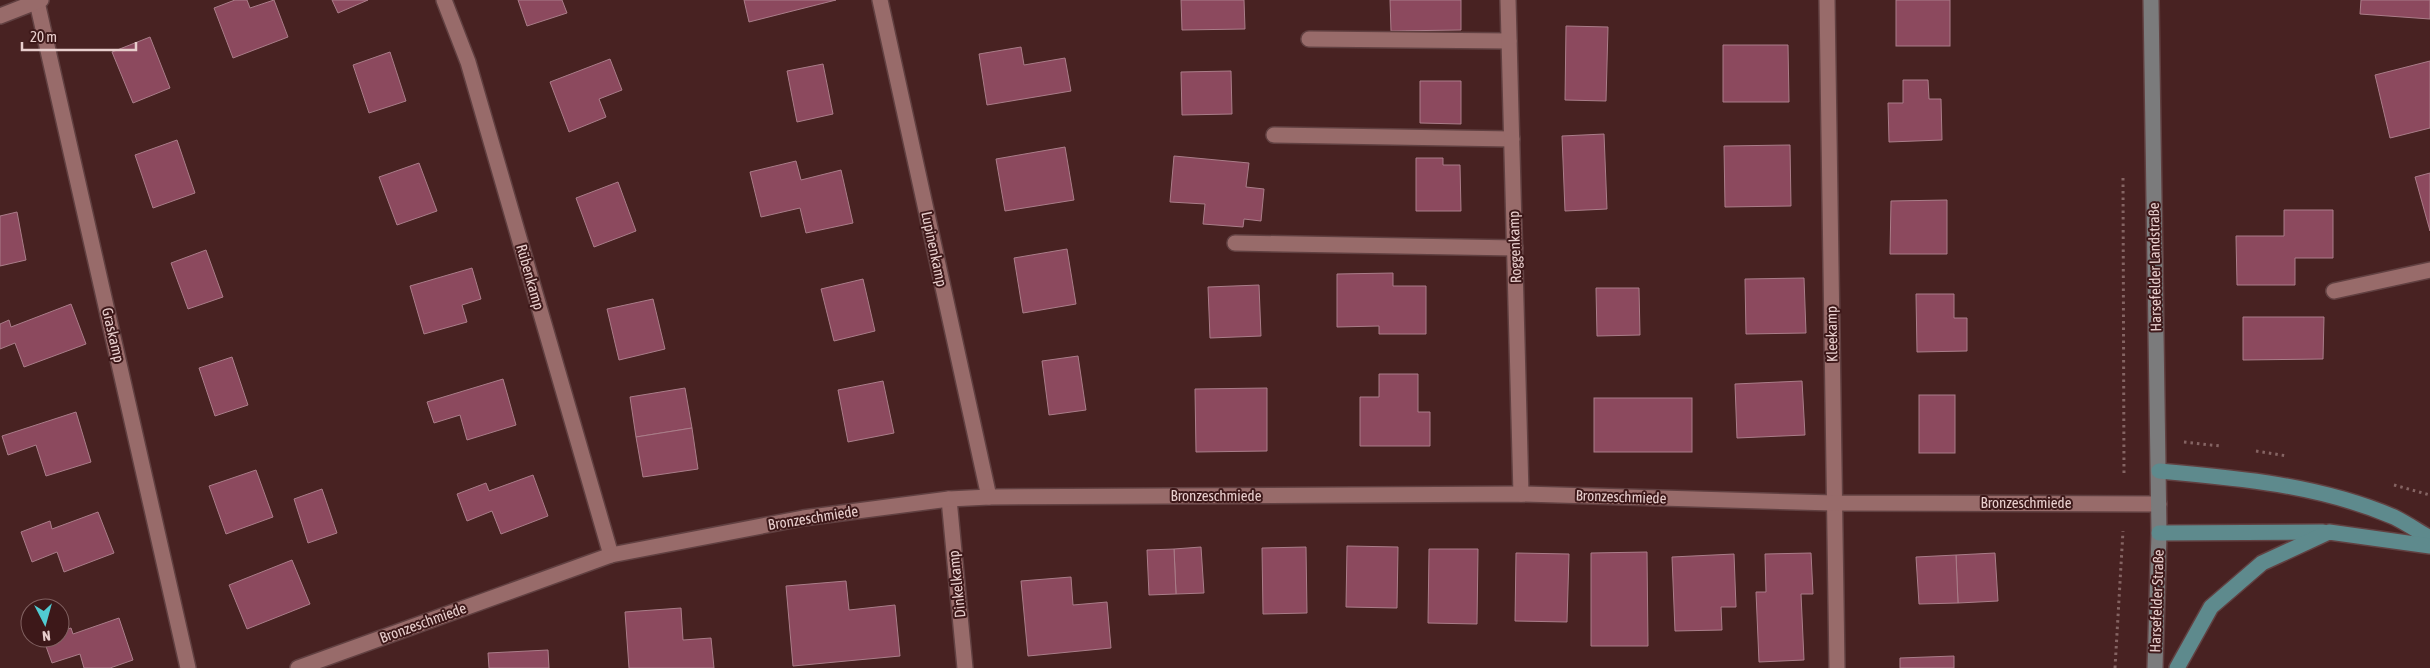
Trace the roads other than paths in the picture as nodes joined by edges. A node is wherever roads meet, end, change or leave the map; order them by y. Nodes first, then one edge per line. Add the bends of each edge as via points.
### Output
1 (444, 0) edge
2 (880, 0) edge
3 (1508, 0) edge
4 (1827, 0) edge
5 (2150, 0) edge
6 (39, 1) edge
7 (0, 16) edge
8 (1309, 39) dead end
9 (1509, 41) junction
10 (1274, 135) dead end
11 (1512, 139) junction
12 (1236, 243) dead end
13 (1515, 248) junction
14 (2430, 270) edge
15 (2334, 291) dead end
16 (2159, 471) junction
17 (1522, 494) junction
18 (989, 497) junction
19 (948, 500) junction
20 (1834, 503) junction
21 (2159, 504) junction
22 (2329, 532) junction
23 (2159, 533) junction
24 (2430, 538) edge
25 (2430, 546) edge
26 (611, 555) junction
27 (188, 668) edge
28 (298, 668) edge
29 (965, 668) edge
30 (1837, 668) edge
31 (2154, 668) edge
32 (2177, 668) edge

1 - 26 street, Rübenkamp via 468,62
2 - 18 street, Lupinenkamp
3 - 9 street, Roggenkamp
4 - 20 street, Kleekamp
5 - 16 main road, Harsefelder Landstraße
6 - 7 street
6 - 27 street, Graskamp
8 - 9 street
9 - 11 street, Roggenkamp
10 - 11 street
11 - 13 street, Roggenkamp
12 - 13 street
13 - 17 street, Roggenkamp
14 - 15 street
16 - 21 main road, Harsefelder Landstraße
16 - 24 main road via 2289,486 2345,499 2395,518
17 - 18 street, Bronzeschmiede
17 - 20 street, Bronzeschmiede
18 - 19 street, Bronzeschmiede
19 - 26 street, Bronzeschmiede via 803,518
19 - 29 street, Dinkelkamp
20 - 21 street, Bronzeschmiede
20 - 30 street, Kleekamp
21 - 23 main road, Harsefelder Landstraße
22 - 23 main road
22 - 25 main road
22 - 32 main road via 2262,563 2212,607
23 - 31 main road, Harsefelder Straße
26 - 28 street, Bronzeschmiede

